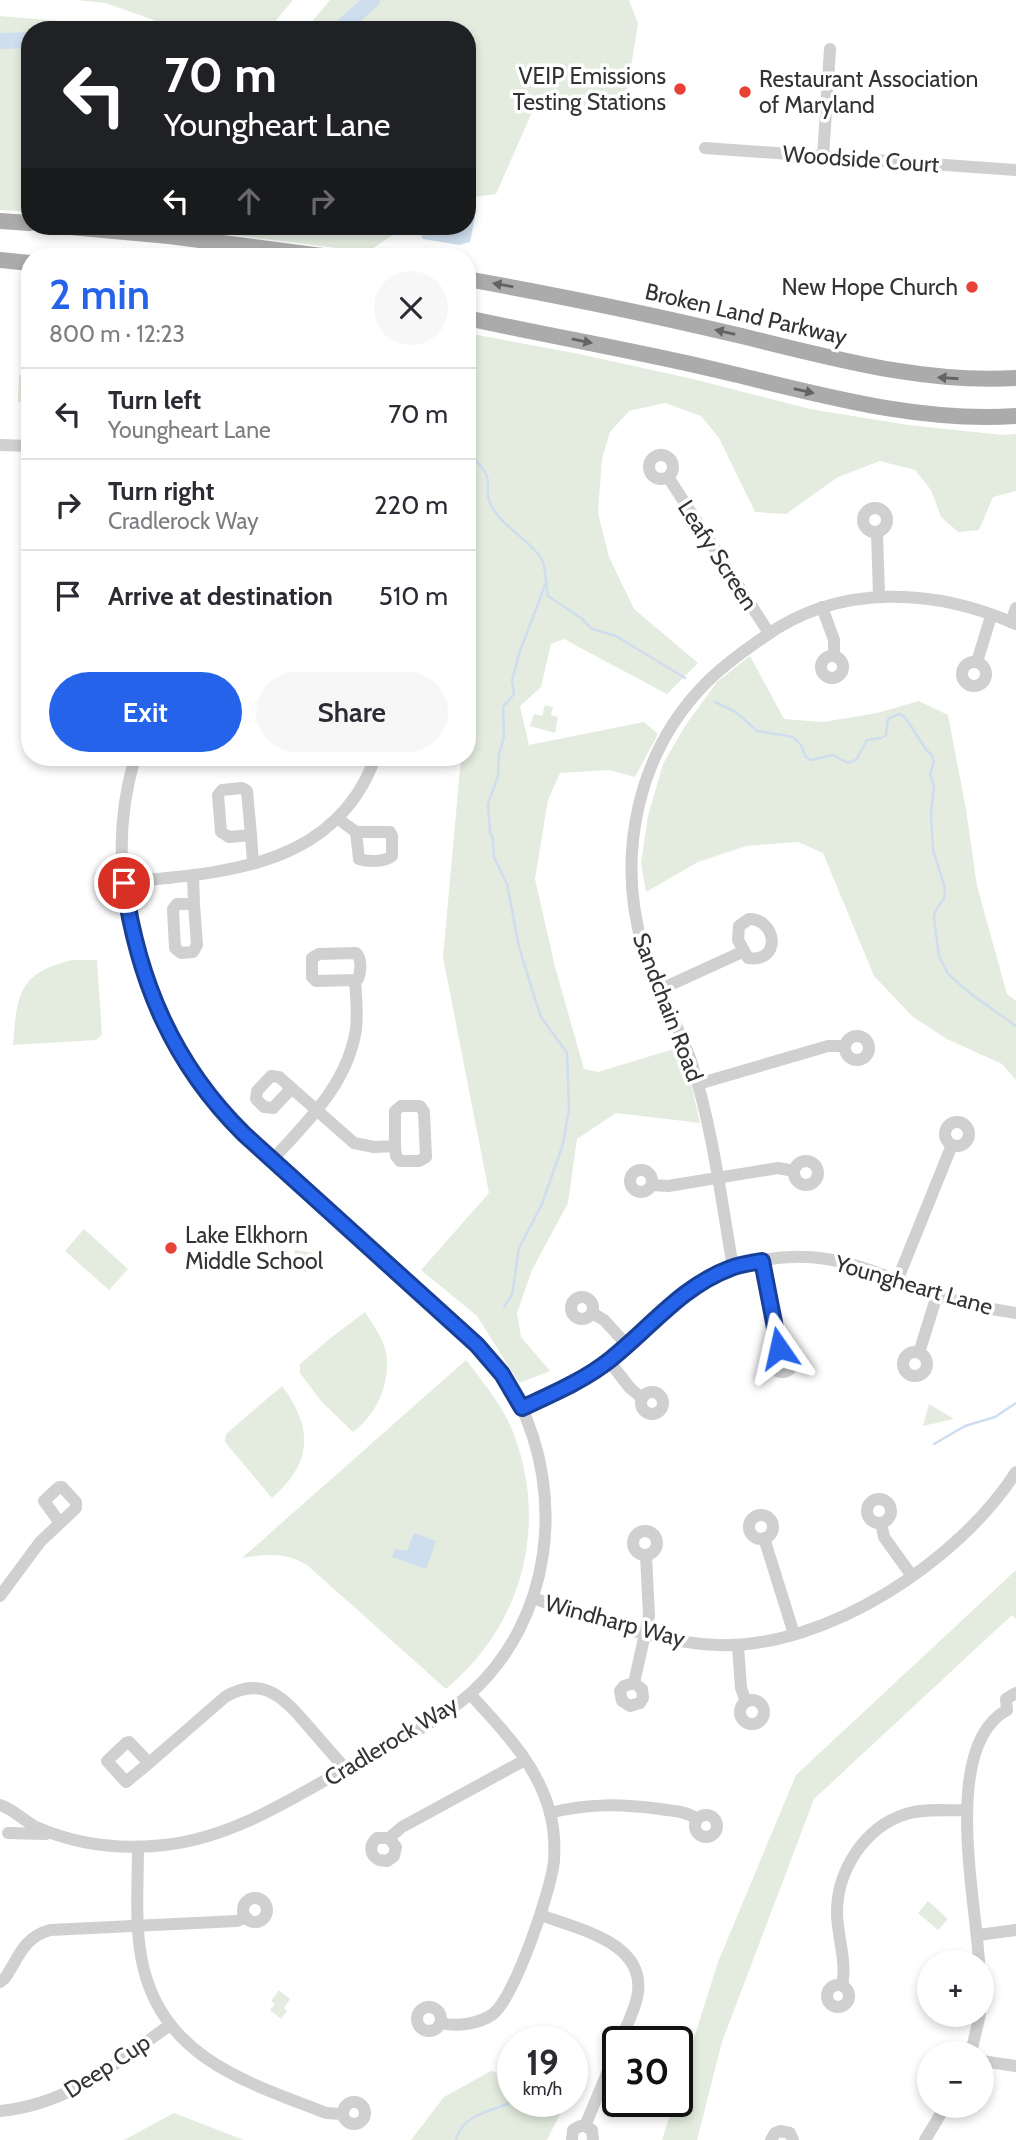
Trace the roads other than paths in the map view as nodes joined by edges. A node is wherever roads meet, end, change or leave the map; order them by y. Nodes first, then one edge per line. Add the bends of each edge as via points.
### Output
1 (830, 49) dead end
2 (705, 148) dead end
3 (823, 157) junction
4 (1016, 170) edge
5 (0, 221) edge
6 (21, 222) edge
7 (128, 235) edge
8 (227, 248) edge
9 (0, 260) edge
10 (21, 261) edge
11 (476, 281) edge
12 (476, 320) edge
13 (1016, 378) edge
14 (1016, 416) edge
15 (0, 444) edge
16 (21, 445) edge
17 (668, 477) dead end
18 (877, 532) dead end
19 (880, 596) junction
20 (822, 607) junction
21 (1016, 608) edge
22 (991, 616) junction
23 (1013, 623) edge
24 (769, 633) junction
25 (834, 656) dead end
26 (977, 662) dead end
27 (134, 766) edge
28 (371, 766) edge
29 (338, 818) junction
30 (356, 832) dead end
31 (251, 835) dead end
32 (253, 863) junction
33 (193, 876) junction
34 (124, 883) junction
35 (194, 904) dead end
36 (743, 952) dead end
37 (355, 980) dead end
38 (661, 989) junction
39 (845, 1046) dead end
40 (698, 1084) junction
41 (291, 1089) dead end
42 (316, 1111) junction
43 (953, 1145) dead end
44 (396, 1146) junction
45 (273, 1159) junction
46 (794, 1171) dead end
47 (718, 1179) junction
48 (652, 1185) dead end
49 (762, 1261) junction
50 (733, 1267) junction
51 (897, 1281) junction
52 (937, 1295) junction
53 (592, 1313) dead end
54 (1016, 1313) edge
55 (627, 1345) junction
56 (779, 1348) dead end
57 (919, 1353) dead end
58 (609, 1361) junction
59 (642, 1398) dead end
60 (522, 1408) junction
61 (1016, 1472) edge
62 (61, 1523) dead end
63 (881, 1523) dead end
64 (764, 1538) dead end
65 (646, 1555) dead end
66 (912, 1576) junction
67 (0, 1596) edge
68 (533, 1598) junction
69 (646, 1633) junction
70 (794, 1634) junction
71 (738, 1646) junction
72 (634, 1683) dead end
73 (470, 1693) junction
74 (1016, 1693) edge
75 (746, 1702) dead end
76 (1011, 1713) edge
77 (525, 1759) junction
78 (149, 1763) dead end
79 (345, 1769) junction
80 (6, 1809) edge
81 (966, 1810) junction
82 (550, 1812) junction
83 (697, 1819) dead end
84 (3, 1835) edge
85 (53, 1835) junction
86 (389, 1838) dead end
87 (138, 1847) junction
88 (541, 1915) junction
89 (246, 1917) dead end
90 (139, 1926) junction
91 (1016, 1930) edge
92 (978, 1936) junction
93 (979, 1950) edge
94 (0, 1982) edge
95 (842, 1985) dead end
96 (0, 1996) edge
97 (441, 2023) dead end
98 (170, 2025) junction
99 (626, 2026) edge
100 (994, 2063) edge
101 (1016, 2066) edge
102 (602, 2085) edge
103 (0, 2111) edge
104 (342, 2114) dead end
105 (938, 2118) edge
106 (585, 2126) junction
107 (572, 2140) edge
108 (593, 2140) edge
109 (771, 2140) edge
110 (793, 2140) edge
111 (925, 2140) edge

1 - 3 street
2 - 3 street, Woodside Court
3 - 4 street, Woodside Court
5 - 6 main road
7 - 8 main road
9 - 10 main road
13 -> 11 main road, Broken Land Parkway via 948,378 874,367
12 -> 14 main road via 865,405 943,415
15 - 16 street
17 - 24 street, Leafy Screen
18 - 19 street
19 - 20 street, Sandchain Road
19 - 22 street, Sandchain Road via 933,600
20 - 24 street, Sandchain Road
20 - 25 street via 834,640
21 - 23 street
22 - 23 street, Sandchain Road
22 - 26 street
24 - 38 street, Sandchain Road via 694,696 667,733 645,780 631,853 632,892 643,950
27 - 34 street, Cradlerock Way via 125,814
28 - 29 street
29 - 30 street
29 - 32 street via 300,847
31 - 32 street
32 - 33 street
33 - 34 street
33 - 35 street
34 - 45 street, Cradlerock Way via 137,950 168,1031 219,1109
36 - 38 street
37 - 42 street via 356,1027 351,1051 339,1079
38 - 40 street, Sandchain Road
39 - 40 street via 828,1046
40 - 47 street, Sandchain Road
41 - 42 street
42 - 44 street via 354,1143
42 - 45 street
43 - 51 street
44 - 44 street via 397,1108 420,1106 426,1157 400,1161
45 - 60 street, Cradlerock Way via 477,1345
46 - 47 street via 778,1168
47 - 48 street
47 - 50 street, Sandchain Road
49 - 50 street, Youngheart Lane
49 - 51 street, Youngheart Lane via 824,1259
49 - 56 street
50 - 55 street, Youngheart Lane via 680,1296
51 - 52 street, Youngheart Lane
52 - 54 street, Youngheart Lane
52 - 57 street
53 - 55 street
55 - 58 street, Youngheart Lane
58 - 59 street
58 - 60 street, Youngheart Lane
60 - 68 street, Cradlerock Way via 540,1462 546,1501 546,1540
61 - 66 street, Windharp Way via 976,1522
62 - 67 street via 40,1542
63 - 66 street via 884,1537
64 - 70 street
65 - 69 street
66 - 70 street, Windharp Way via 855,1609
68 - 69 street, Windharp Way
68 - 73 street, Cradlerock Way via 502,1657
69 - 71 street, Windharp Way
69 - 72 street
70 - 71 street, Windharp Way
71 - 75 street
73 - 77 street
73 - 79 street, Cradlerock Way via 422,1727
74 - 76 street via 1006,1699
76 - 81 street via 992,1721 977,1750
77 - 82 street
77 - 86 street
78 - 79 street via 225,1697 253,1688 274,1693 288,1703
79 - 87 street, Cradlerock Way via 228,1829 187,1842
80 - 84 street via 14,1823
80 - 85 street, Cradlerock Way
81 - 92 street
81 - 95 street via 905,1814 885,1823 857,1850 838,1900
82 - 83 street via 620,1804 684,1812
82 - 88 street via 554,1859
84 - 85 street, Cradlerock Way
85 - 87 street, Cradlerock Way via 94,1845
87 - 90 street
88 - 97 street via 501,2006 478,2021
88 - 99 street via 615,1944 627,1955 639,1987
89 - 90 street via 237,1922
90 - 94 street via 41,1932 21,1949
90 - 98 street via 144,1970
91 - 92 street
92 - 93 street
94 - 96 street
98 - 103 street, Deep Cup via 72,2091 40,2104
98 - 104 street via 205,2059 232,2075 326,2113
100 - 101 street
102 - 106 street
105 - 111 street
106 - 107 street via 573,2130
106 - 108 street via 592,2130
109 - 110 street via 780,2131 790,2133

